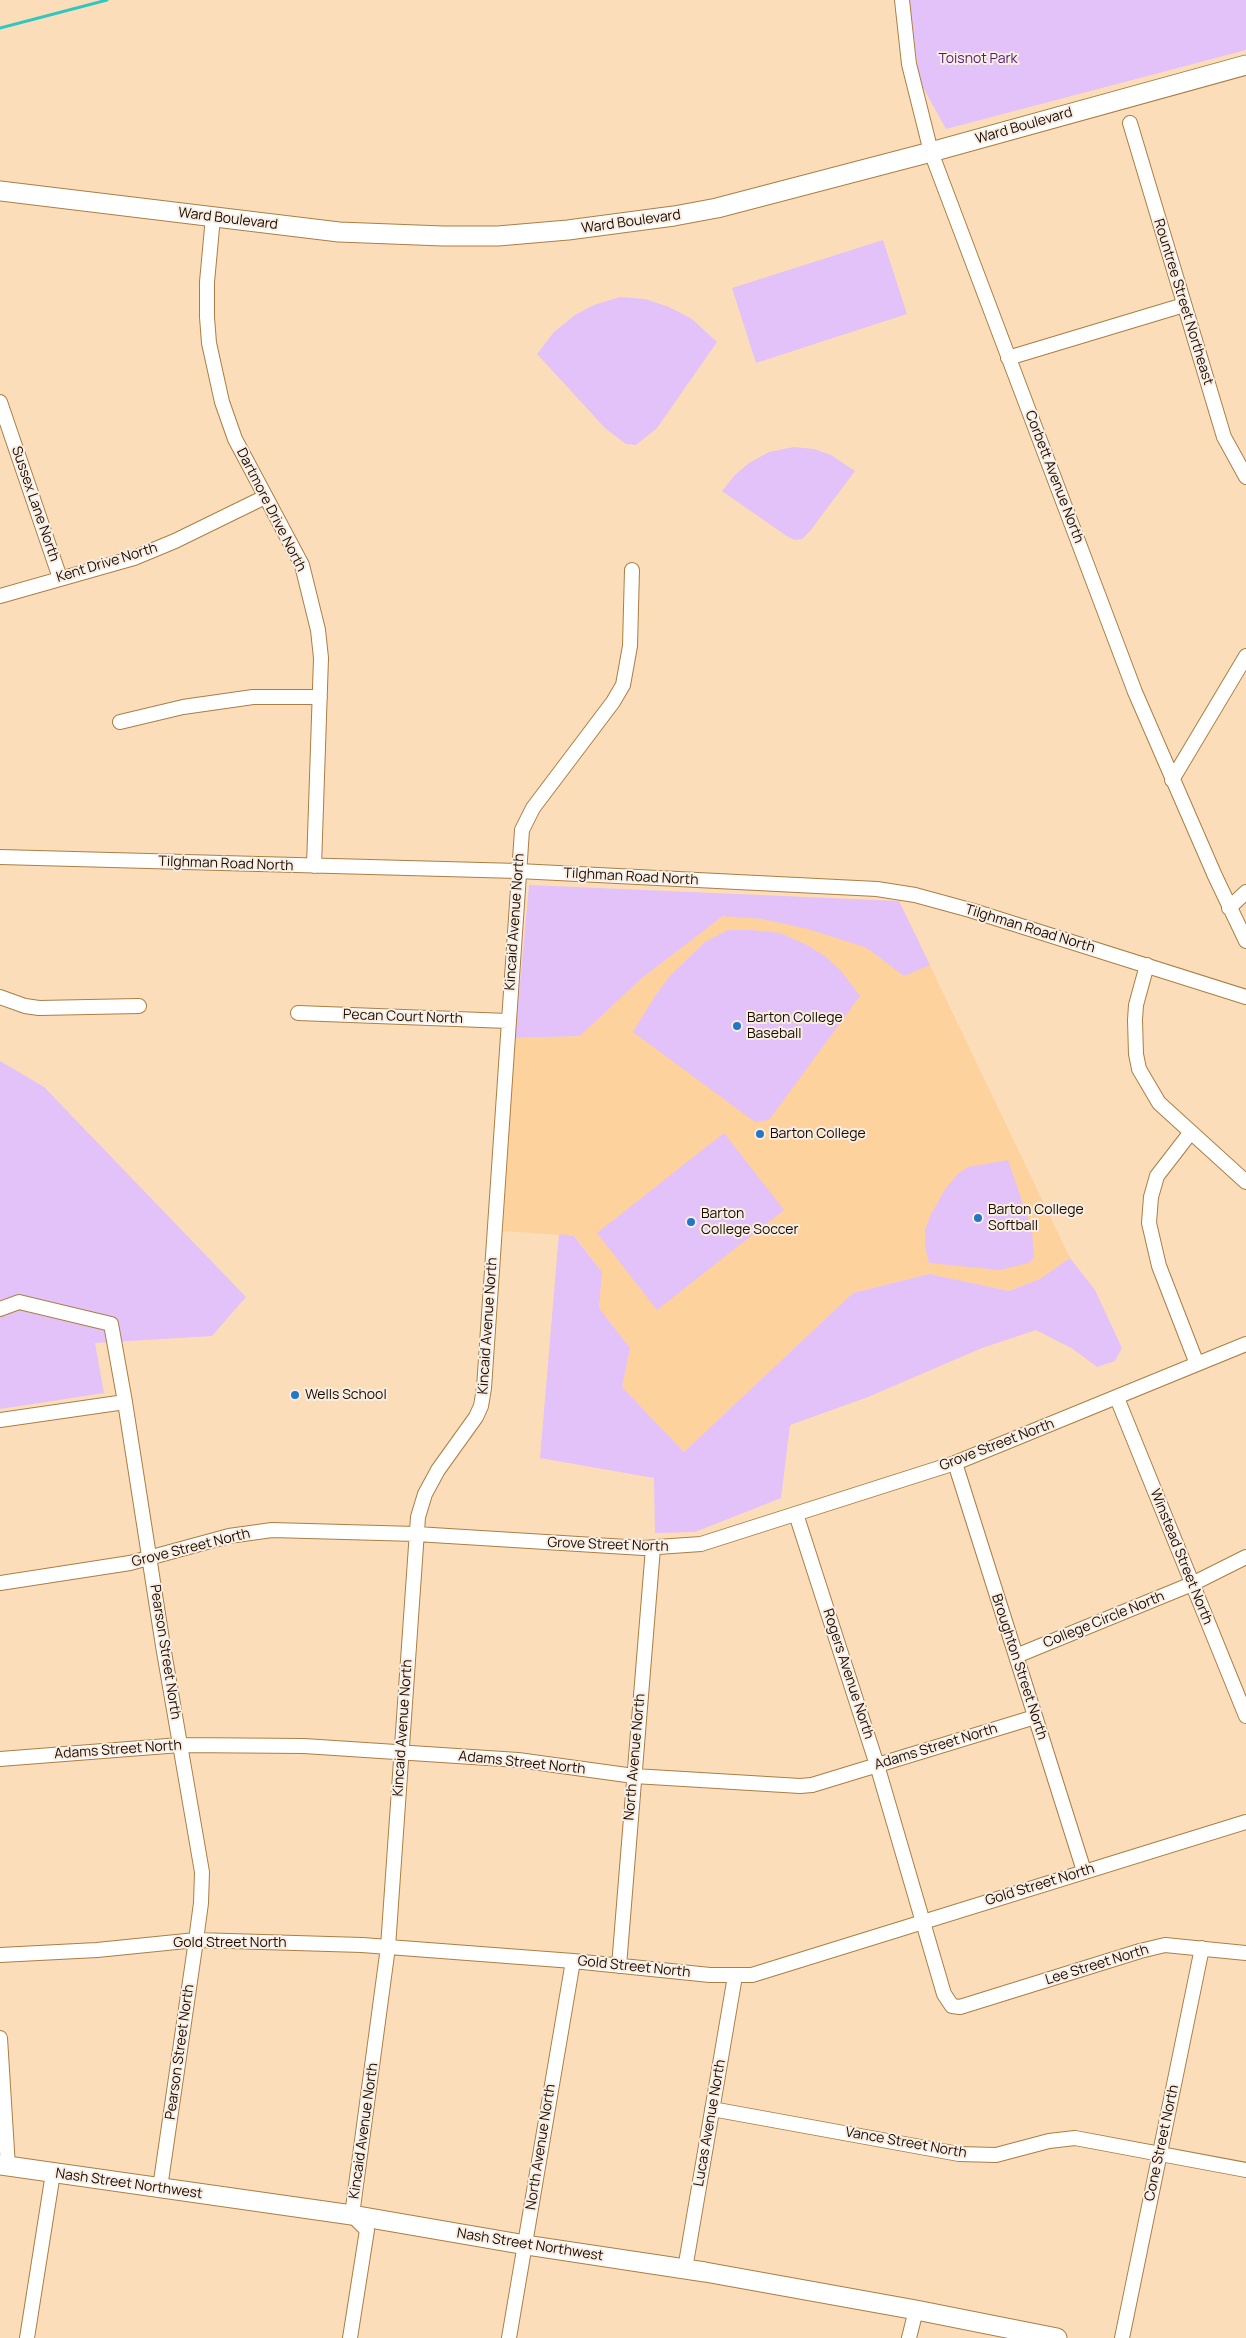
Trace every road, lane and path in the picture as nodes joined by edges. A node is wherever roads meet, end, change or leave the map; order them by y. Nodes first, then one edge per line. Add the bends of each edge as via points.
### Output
1 (902, 0) edge
2 (1246, 65) edge
3 (1130, 123) dead end
4 (931, 152) junction
5 (0, 191) edge
6 (213, 217) junction
7 (1184, 305) junction
8 (1008, 358) junction
9 (0, 402) edge
10 (1246, 477) edge
11 (264, 497) junction
12 (632, 570) dead end
13 (60, 578) junction
14 (0, 596) edge
15 (1246, 656) edge
16 (320, 697) junction
17 (120, 722) dead end
18 (1172, 780) junction
19 (0, 857) edge
20 (314, 866) junction
21 (518, 871) junction
22 (1246, 892) edge
23 (1230, 908) junction
24 (1246, 941) edge
25 (1147, 965) junction
26 (0, 997) edge
27 (1246, 997) edge
28 (139, 1006) dead end
29 (298, 1013) dead end
30 (508, 1021) junction
31 (1191, 1132) junction
32 (1246, 1182) edge
33 (0, 1309) edge
34 (1246, 1344) edge
35 (1198, 1364) junction
36 (1117, 1398) junction
37 (125, 1402) junction
38 (0, 1420) edge
39 (955, 1463) junction
40 (796, 1514) junction
41 (416, 1534) junction
42 (653, 1548) junction
43 (1246, 1557) edge
44 (150, 1559) junction
45 (0, 1583) edge
46 (1192, 1584) junction
47 (1016, 1656) junction
48 (1246, 1716) edge
49 (1035, 1717) junction
50 (180, 1745) junction
51 (401, 1752) junction
52 (0, 1759) edge
53 (877, 1765) junction
54 (634, 1776) junction
55 (1246, 1822) edge
56 (1084, 1871) junction
57 (924, 1921) junction
58 (196, 1940) junction
59 (388, 1947) junction
60 (1202, 1948) junction
61 (1246, 1953) edge
62 (0, 1955) edge
63 (573, 1961) junction
64 (619, 1966) junction
65 (735, 1976) junction
66 (952, 2006) joint
67 (0, 2038) edge
68 (712, 2108) junction
69 (1160, 2153) junction
70 (4, 2166) edge
71 (1246, 2170) edge
72 (53, 2173) junction
73 (160, 2188) junction
74 (352, 2215) junction
75 (526, 2245) junction
76 (685, 2269) junction
77 (916, 2310) junction
78 (27, 2338) edge
79 (350, 2338) edge
80 (509, 2338) edge
81 (909, 2338) edge
82 (1057, 2338) edge
83 (1122, 2338) edge

1 - 4 street, Corbett Avenue North via 908,64
2 - 4 main road, Ward Boulevard
3 - 7 street, Rountree Street Northeast
4 - 6 main road, Ward Boulevard via 717,208 568,230 498,236 387,235
4 - 8 street, Corbett Avenue North
5 - 6 main road, Ward Boulevard
6 - 11 street, Dartmore Drive North via 207,282 209,343 228,421
7 - 8 street
7 - 10 street, Rountree Street Northeast via 1224,437
8 - 18 street, Corbett Avenue North via 1135,692
9 - 13 street, Sussex Lane North
11 - 13 street, Kent Drive North via 134,558
11 - 16 street, Dartmore Drive North via 302,565 311,597 321,658
12 - 21 street, Kincaid Avenue North via 630,646 623,684 525,821
13 - 14 street, Kent Drive North
15 - 18 street
16 - 17 street via 253,697 182,707
16 - 20 street, Dartmore Drive North
18 - 23 street, Corbett Avenue North
19 - 20 street, Tilghman Road North
20 - 21 street, Tilghman Road North
21 - 25 street, Tilghman Road North via 896,891
21 - 30 street, Kincaid Avenue North
22 - 23 street
23 - 24 street, Corbett Avenue North
25 - 27 street, Tilghman Road North
25 - 31 street via 1136,1005 1139,1069 1159,1103
26 - 28 street via 39,1008
29 - 30 street, Pecan Court North
30 - 41 street, Kincaid Avenue North via 481,1406 438,1470 418,1516
31 - 32 street
31 - 35 street via 1157,1176 1149,1223 1159,1266
33 - 37 street, Pearson Street North via 20,1302 111,1324
34 - 35 street, Grove Street North
35 - 36 street, Grove Street North
36 - 39 street, Grove Street North
36 - 46 street, Winstead Street North
37 - 38 street
37 - 44 street, Pearson Street North
39 - 40 street, Grove Street North
39 - 47 street, Broughton Street North
40 - 42 street, Grove Street North via 701,1544
40 - 53 street, Rogers Avenue North
41 - 42 street, Grove Street North
41 - 44 street, Grove Street North via 266,1531 205,1542
41 - 51 street, Kincaid Avenue North
42 - 54 street, North Avenue North
43 - 46 street, College Circle North
44 - 45 street, Grove Street North
44 - 50 street, Pearson Street North
46 - 47 street, College Circle North
46 - 48 street, Winstead Street North
47 - 49 street, Broughton Street North
49 - 53 street, Adams Street North
49 - 56 street, Broughton Street North
50 - 51 street, Adams Street North via 304,1746
50 - 52 street, Adams Street North
50 - 58 street, Pearson Street North via 202,1872
51 - 54 street, Adams Street North via 518,1760
51 - 59 street, Kincaid Avenue North
53 - 54 street, Adams Street North via 800,1786
53 - 57 street, Rogers Avenue North
54 - 64 street, North Avenue North
55 - 56 street, Gold Street North
56 - 57 street, Gold Street North
57 - 65 street, Gold Street North via 771,1970
57 - 66 street, Rogers Avenue North via 944,1994
58 - 59 street, Gold Street North
58 - 62 street, Gold Street North
58 - 73 street, Pearson Street North
59 - 63 street, Gold Street North
59 - 74 street, Kincaid Avenue North
60 - 61 street, Lee Street North
60 - 66 street, Lee Street North via 1173,1945 1140,1951
60 - 69 street, Cone Street North
63 - 64 street, Gold Street North
63 - 75 street, North Avenue North
64 - 65 street, Gold Street North
65 - 68 street, Lucas Avenue North
67 - 70 street
68 - 69 street, Vance Street North via 959,2154 996,2155 1049,2141 1075,2138
68 - 76 street, Lucas Avenue North
69 - 71 street, Vance Street North
69 - 83 street, Cone Street North
70 - 72 main road, Nash Street Northwest
72 - 73 main road, Nash Street Northwest
72 - 78 street
73 - 74 main road, Nash Street Northwest
74 - 75 main road, Nash Street Northwest
74 - 79 street via 367,2230
75 - 76 main road, Nash Street Northwest
75 - 80 street, North Avenue North
76 - 77 main road, Nash Street Northwest
77 - 81 street
77 - 82 main road, Nash Street Northwest

